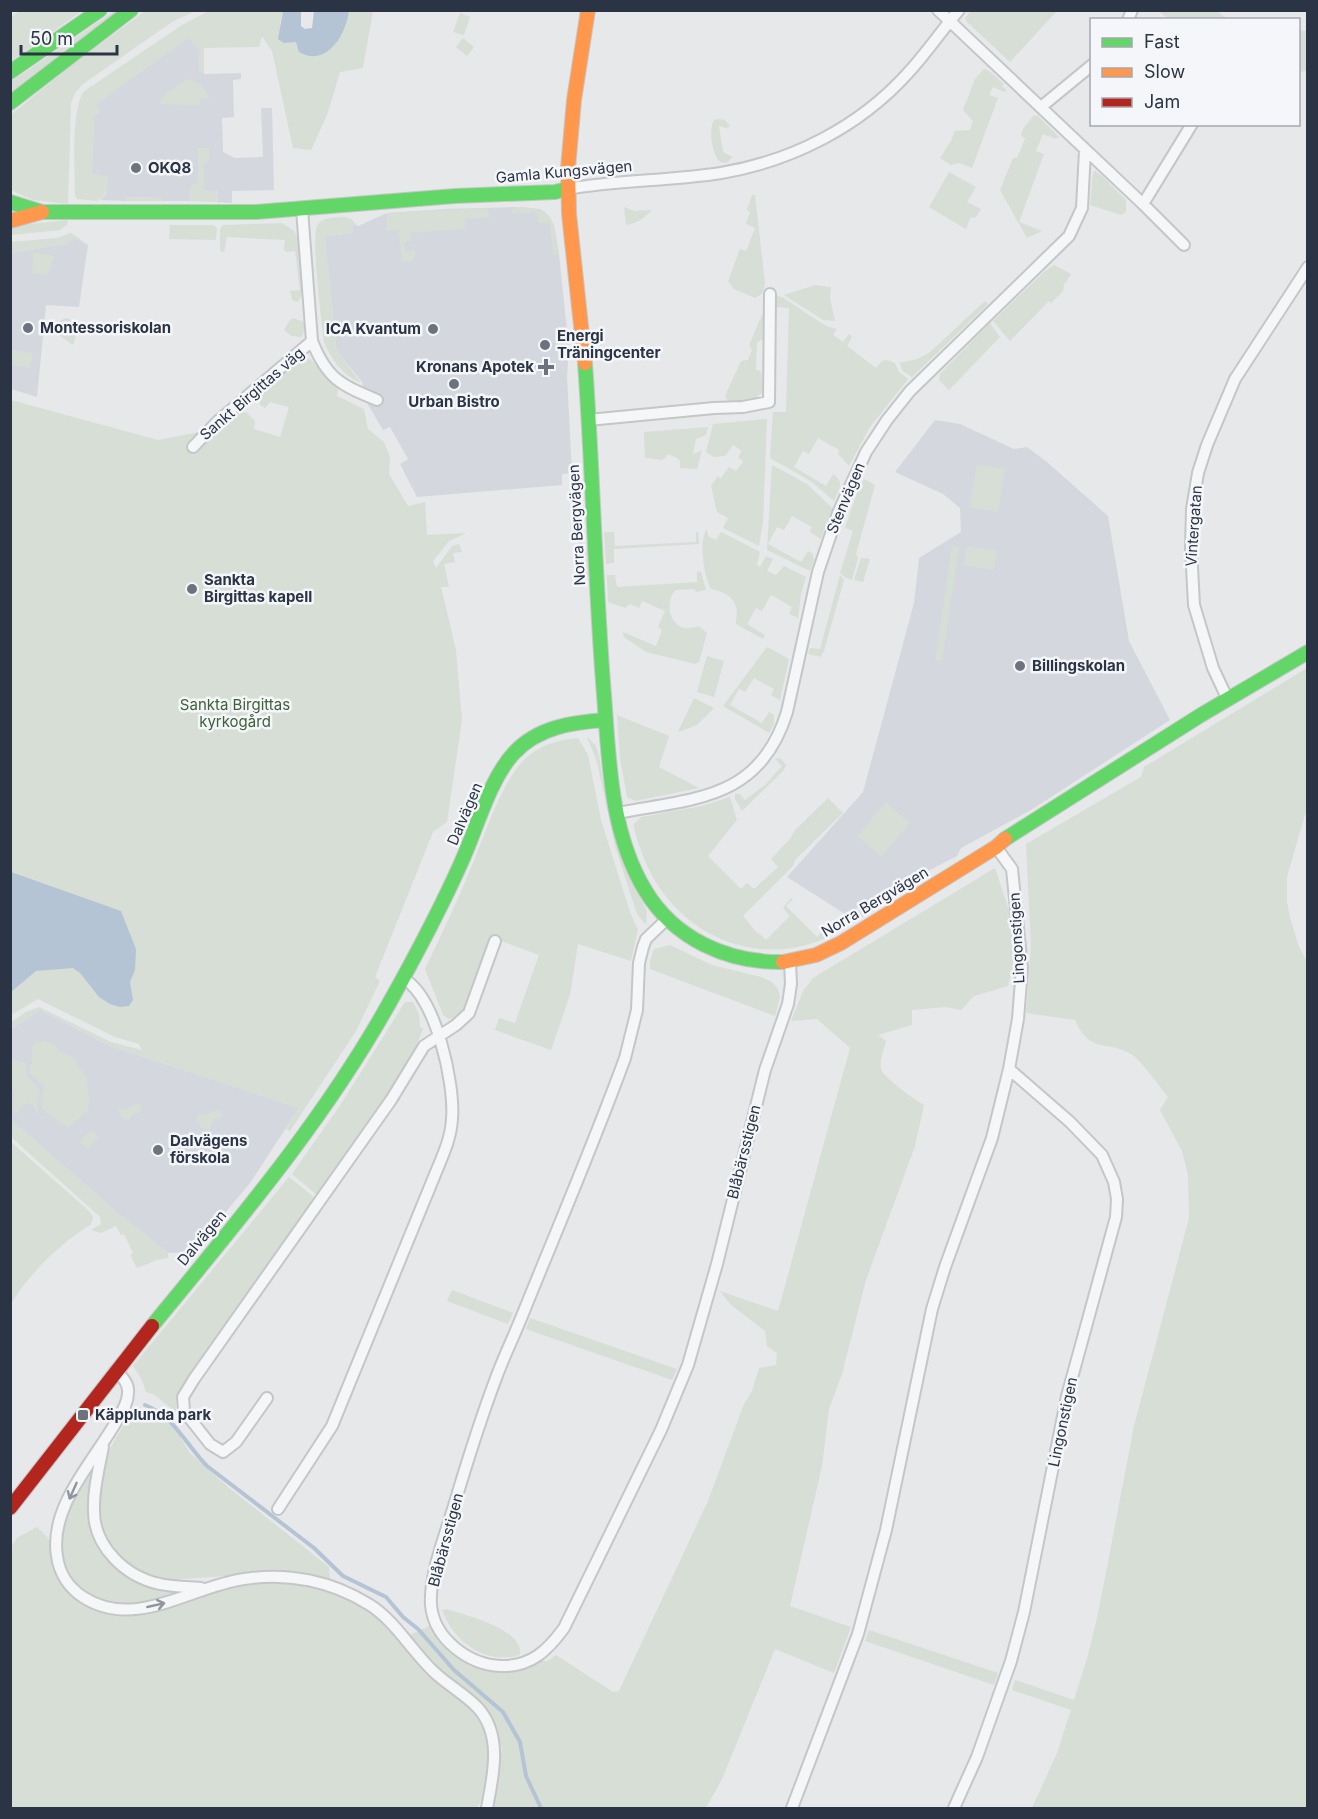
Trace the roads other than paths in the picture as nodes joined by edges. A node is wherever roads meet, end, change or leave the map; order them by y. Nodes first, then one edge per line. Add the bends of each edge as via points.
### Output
1 (100, 10) edge
2 (131, 10) edge
3 (588, 10) edge
4 (938, 10) edge
5 (958, 10) edge
6 (950, 22) junction
7 (1090, 66) edge
8 (10, 72) edge
9 (10, 103) edge
10 (1041, 107) junction
11 (1191, 126) edge
12 (1085, 150) junction
13 (567, 189) junction
14 (10, 202) edge
15 (1143, 204) junction
16 (302, 209) junction
17 (42, 212) junction
18 (10, 221) edge
19 (1184, 245) dead end
20 (1308, 267) edge
21 (770, 294) dead end
22 (312, 341) junction
23 (378, 400) dead end
24 (588, 420) junction
25 (193, 447) dead end
26 (1308, 652) edge
27 (1228, 700) junction
28 (606, 720) junction
29 (618, 813) junction
30 (996, 847) junction
31 (667, 919) junction
32 (495, 941) dead end
33 (789, 962) junction
34 (404, 979) junction
35 (438, 1035) junction
36 (1010, 1069) junction
37 (115, 1371) junction
38 (267, 1398) dead end
39 (104, 1442) junction
40 (10, 1508) edge
41 (278, 1509) dead end
42 (205, 1588) junction
43 (487, 1809) edge
44 (792, 1809) edge
45 (954, 1809) edge

1 - 8 street
2 - 9 street
3 - 13 street, Norra Bergvägen
4 - 6 street
5 - 6 street, Gamla Kungsvägen
6 - 10 street
6 - 13 street, Gamla Kungsvägen via 906,76 864,114 784,156 724,172
7 - 10 street
10 - 12 street
11 - 15 street
12 - 15 street
12 - 29 street, Stenvägen via 1082,208 1069,236 910,392 866,452 838,513 818,572 787,712 772,749 753,771 722,790 702,798
13 - 16 street, Gamla Kungsvägen
13 - 24 street, Norra Bergvägen
14 - 17 street, Gamla Kungsvägen
15 - 19 street
16 - 17 street, Gamla Kungsvägen
16 - 22 street, Sankt Birgittas väg
17 - 18 street, Gamla Kungsvägen
20 - 27 street, Vintergatan via 1235,379 1198,473 1192,509 1194,604 1213,668
21 - 24 street via 769,402
22 - 23 street, Sankt Birgittas väg via 330,375 352,390
22 - 25 street, Sankt Birgittas väg
24 - 28 street, Norra Bergvägen
26 - 27 street, Norra Bergvägen
27 - 30 street, Norra Bergvägen via 1012,833
28 - 29 street, Norra Bergvägen
28 - 34 street, Dalvägen via 560,726 532,736 512,754
29 - 31 street, Norra Bergvägen via 636,873
30 - 33 street, Norra Bergvägen via 851,938 809,958
30 - 36 street, Lingonstigen via 1012,869 1022,968
31 - 33 street, Norra Bergvägen via 714,950 753,961
31 - 33 street, Blåbärsstigen via 643,947 637,1010 625,1058 497,1375 436,1568 431,1599 436,1622 454,1647 481,1662 510,1666 540,1655 553,1644 667,1417 701,1325 765,1070 788,1004
32 - 35 street via 469,1013
34 - 35 street via 413,984 424,1000
34 - 37 street, Dalvägen via 320,1114
35 - 38 street via 424,1046 391,1100 183,1397 184,1411 210,1444 223,1452 236,1442
35 - 41 street via 449,1074 453,1117 447,1144 332,1426
36 - 44 street, Lingonstigen via 992,1138 932,1310 886,1530 858,1634
36 - 45 street, Lingonstigen via 1102,1155 1114,1182 1116,1217 1067,1396 1011,1661
37 - 39 street via 123,1377 129,1393
37 - 40 street, Dalvägen
39 - 42 street via 93,1514 99,1537 109,1552 138,1576 160,1584
39 -> 42 street via 78,1478 62,1515 54,1541 62,1575 82,1597 117,1609 145,1608
42 - 43 street via 243,1579 283,1576 326,1584 372,1606 438,1676 479,1709 489,1727 495,1764

